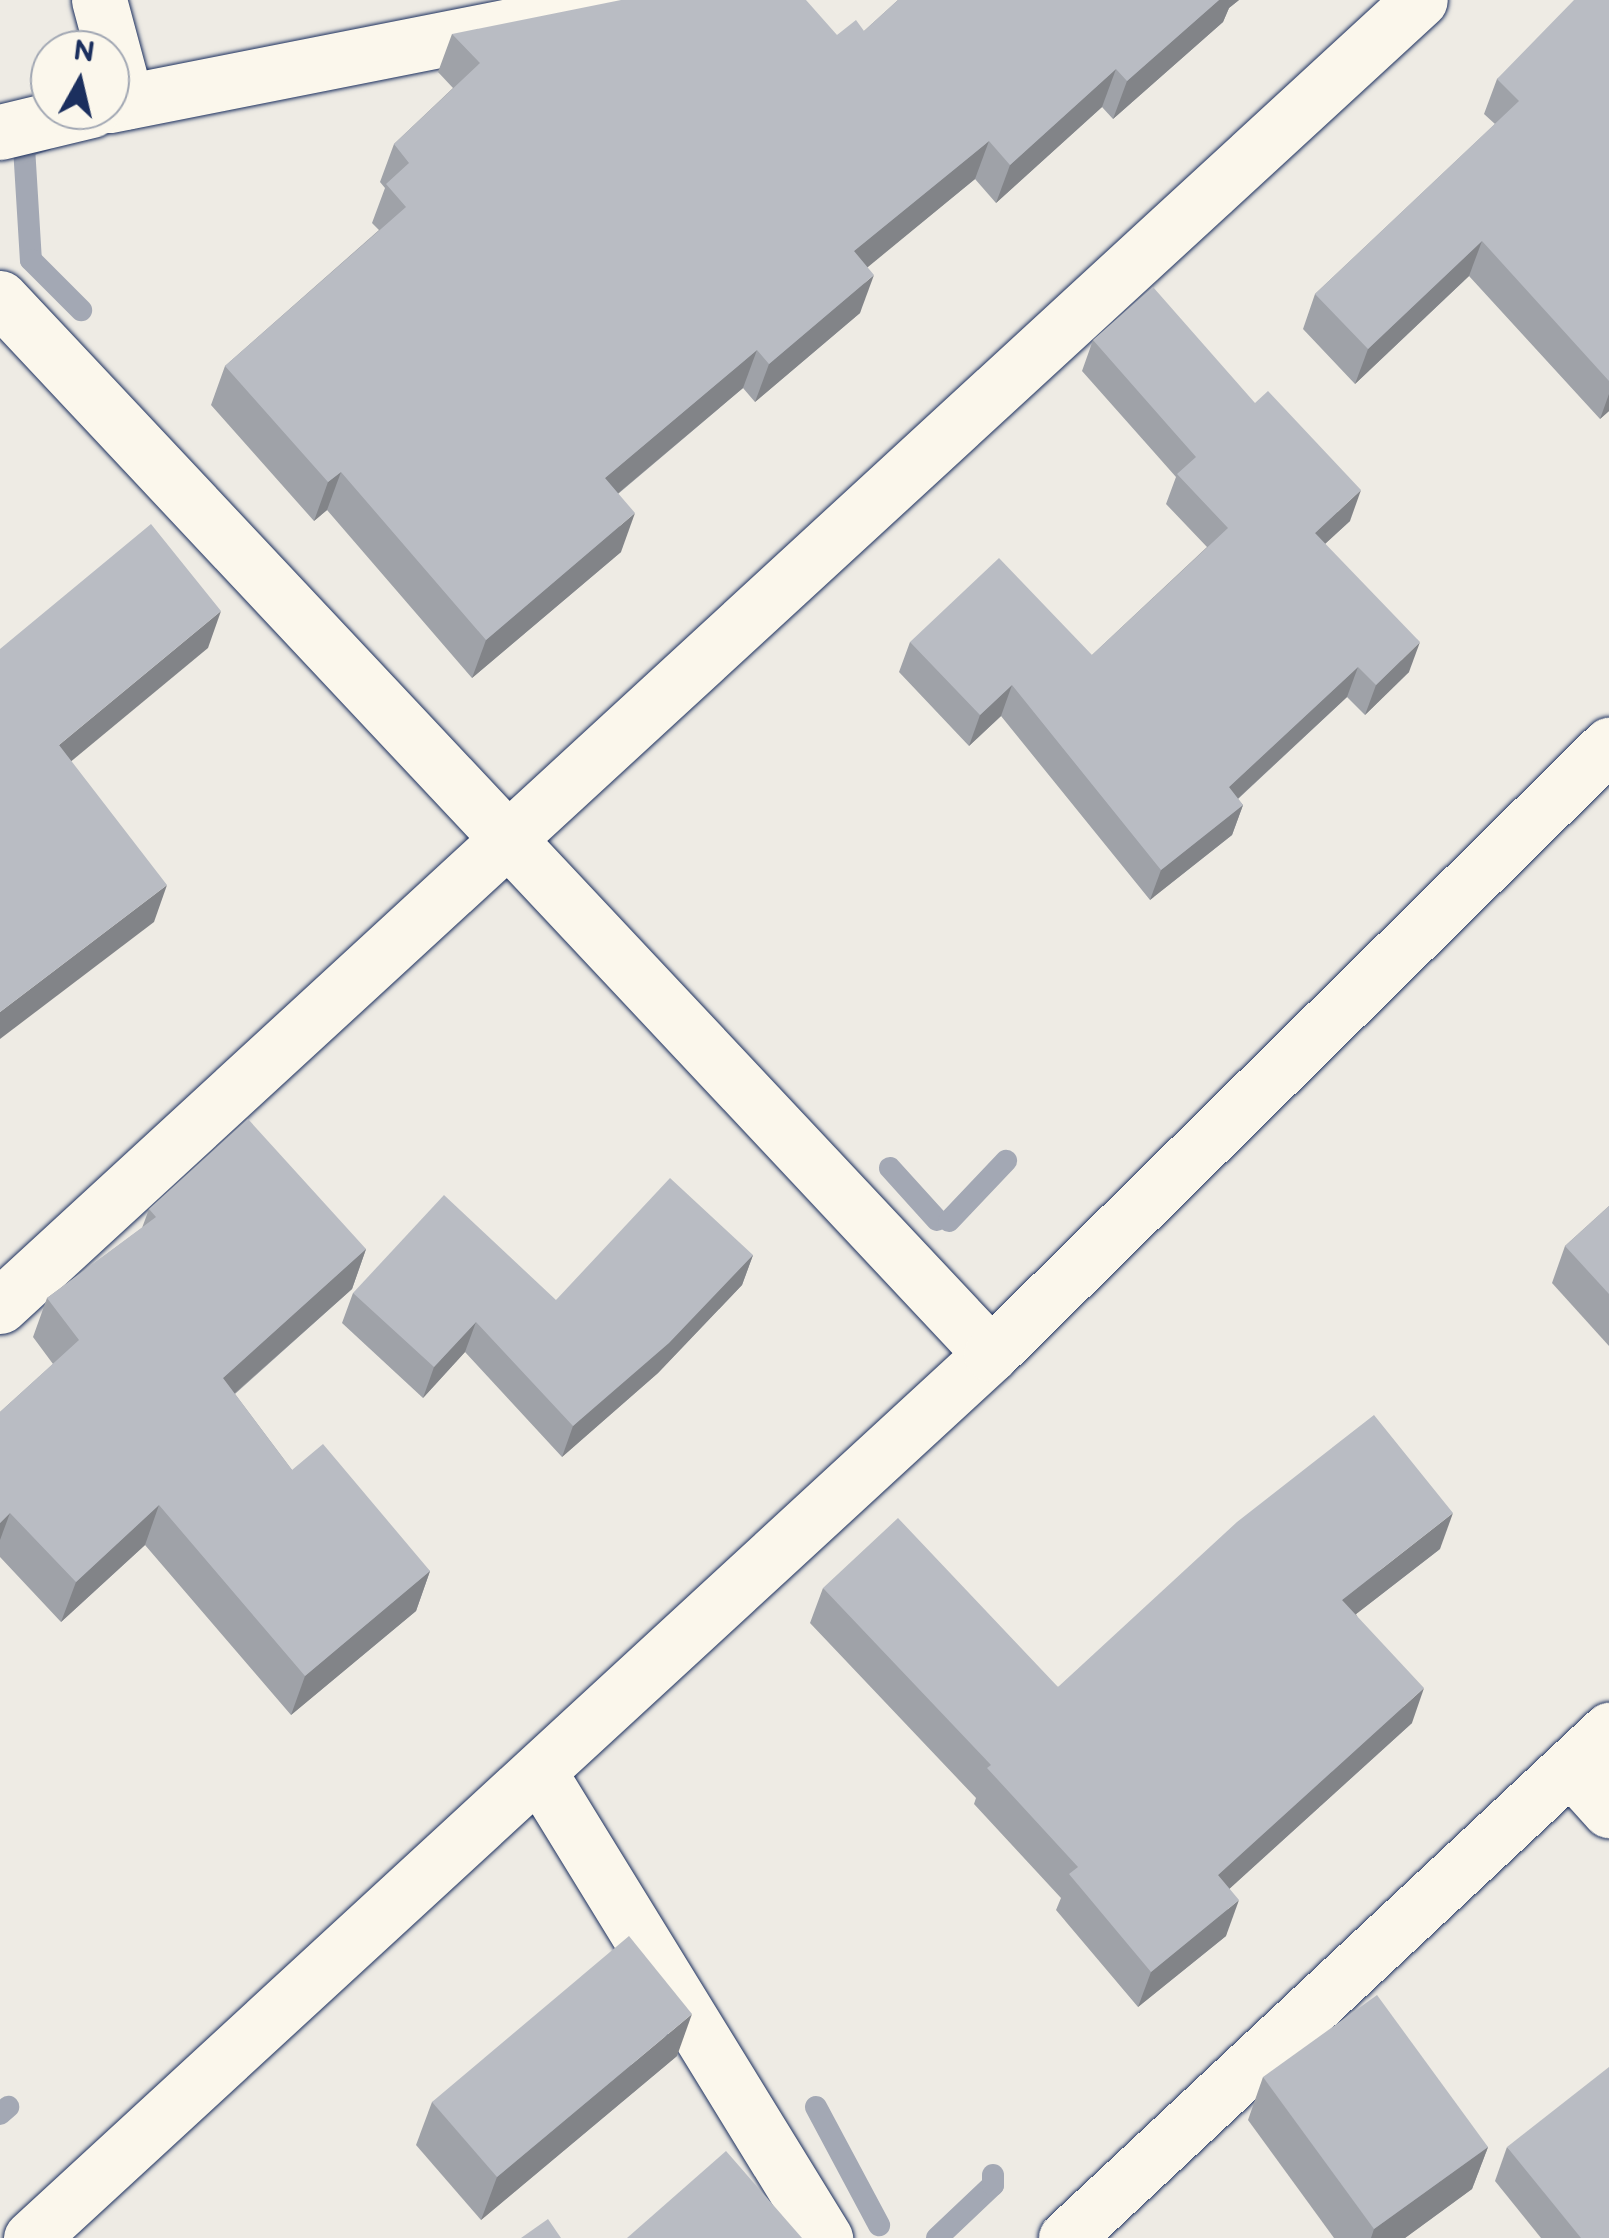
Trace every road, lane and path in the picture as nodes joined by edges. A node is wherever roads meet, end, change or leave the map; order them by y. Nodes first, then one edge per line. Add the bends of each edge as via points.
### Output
1 (99, 0) edge
2 (641, 0) edge
3 (1420, 0) edge
4 (98, 30) edge
5 (130, 101) edge
6 (30, 125) edge
7 (64, 130) edge
8 (0, 132) edge
9 (0, 173) edge
10 (0, 298) edge
11 (1609, 745) edge
12 (504, 843) junction
13 (0, 1306) edge
14 (990, 1354) junction
15 (1609, 1730) edge
16 (1571, 1768) junction
17 (540, 1774) junction
18 (1609, 1810) edge
19 (31, 2238) edge
20 (825, 2238) edge
21 (1066, 2238) edge

1 - 4 street
2 - 5 street
3 - 12 street
6 - 8 street
7 - 9 street
10 - 12 street
11 - 14 street
12 - 13 street
12 - 14 street
14 - 17 street
15 - 16 street
16 - 18 street
16 - 21 street
17 - 19 street
17 - 20 street

